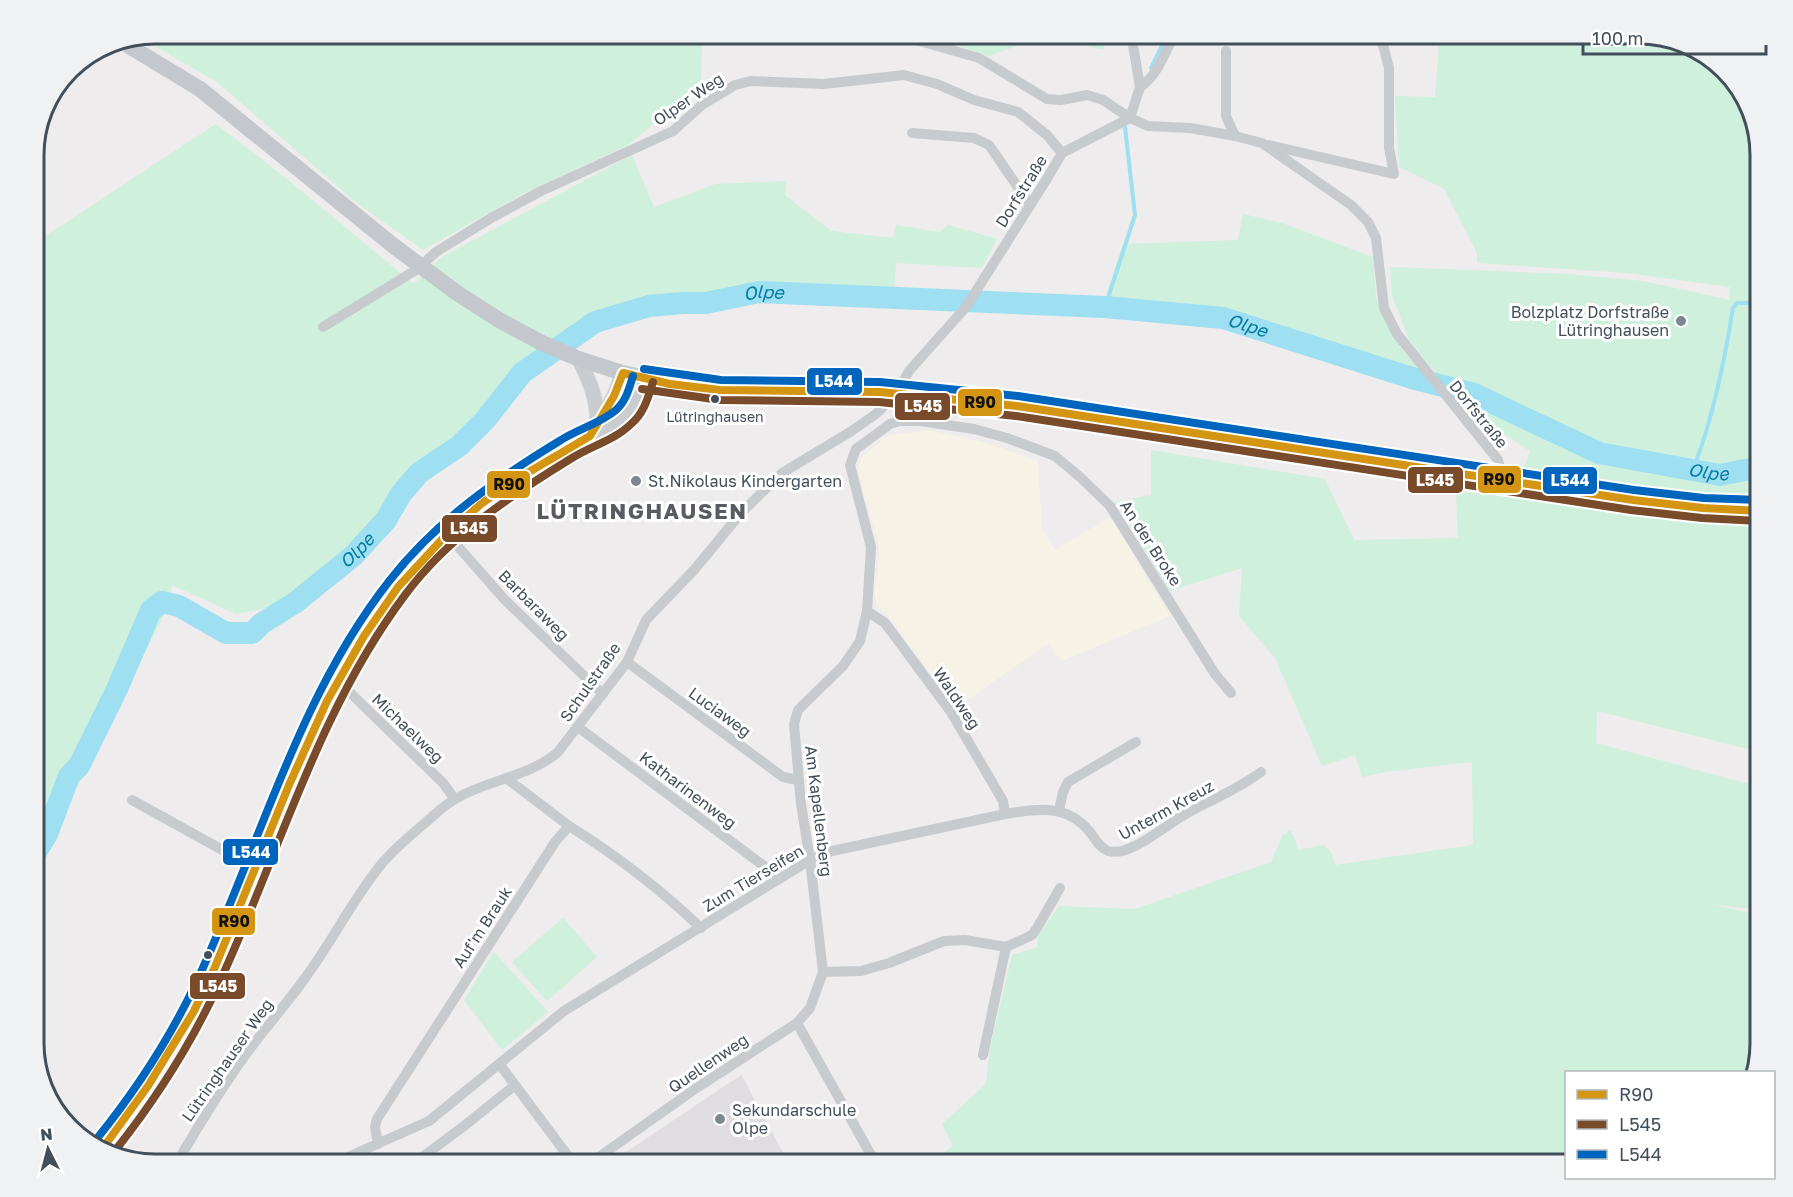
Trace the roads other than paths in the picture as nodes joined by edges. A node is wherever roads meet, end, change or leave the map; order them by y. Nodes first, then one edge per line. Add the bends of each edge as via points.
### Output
1 (930, 44) edge
2 (1133, 44) edge
3 (1169, 44) edge
4 (1383, 44) edge
5 (130, 46) edge
6 (1226, 51) dead end
7 (1140, 87) junction
8 (1130, 118) junction
9 (912, 133) dead end
10 (1235, 136) junction
11 (1262, 143) junction
12 (1062, 153) junction
13 (1030, 205) junction
14 (323, 327) dead end
15 (579, 359) junction
16 (622, 373) junction
17 (643, 379) junction
18 (897, 393) junction
19 (900, 421) junction
20 (594, 430) junction
21 (1499, 479) junction
22 (1750, 510) edge
23 (447, 534) junction
24 (867, 611) junction
25 (627, 662) junction
26 (338, 681) junction
27 (1231, 693) dead end
28 (603, 694) junction
29 (578, 727) junction
30 (1136, 742) dead end
31 (1261, 772) dead end
32 (506, 778) junction
33 (798, 780) junction
34 (454, 798) junction
35 (132, 800) dead end
36 (1059, 810) junction
37 (1005, 814) junction
38 (569, 826) junction
39 (810, 860) junction
40 (255, 868) junction
41 (775, 881) junction
42 (1060, 888) dead end
43 (701, 928) junction
44 (1006, 947) junction
45 (823, 972) junction
46 (307, 976) joint
47 (797, 1023) junction
48 (983, 1055) dead end
49 (500, 1065) junction
50 (514, 1086) junction
51 (107, 1143) edge
52 (378, 1144) junction
53 (182, 1154) edge
54 (355, 1154) edge
55 (426, 1154) edge
56 (566, 1154) edge
57 (603, 1154) edge
58 (870, 1154) edge

1 - 8 street via 979,58 1047,99 1087,95 1103,100
2 - 7 street
3 - 7 street via 1153,74
4 - 11 street via 1389,68 1389,148 1394,174
5 - 15 main road, bridge via 200,89 395,248 457,293 499,320
6 - 10 street via 1226,110
7 - 8 street
8 - 10 street, Dorfstraße via 1148,126
8 - 12 street, Dorfstraße
9 - 13 street via 974,138 989,145
10 - 11 street, Dorfstraße
11 - 21 street, Dorfstraße via 1351,205 1368,222 1376,238 1384,309 1397,334 1498,460
12 - 13 street, Dorfstraße
12 - 14 street, Olper Weg via 1018,112 904,75 824,84 751,81 735,85 702,105 673,131 541,190 491,218
13 - 18 street, Dorfstraße via 966,307 909,371
15 - 16 main road
15 - 20 street via 598,410
16 - 17 main road
16 - 20 street
17 - 18 main road via 720,390
17 - 20 street via 627,415 613,426
18 - 19 street
18 - 21 main road via 1017,406
18 - 25 street, Schulstraße via 867,420 783,473 741,513 646,620
19 - 24 street, Am Kapellenberg via 890,423 856,449 850,465 871,548
19 - 27 street, An der Broke via 974,429 1055,456 1110,506 1215,674
20 - 23 street via 512,482
21 - 22 main road via 1633,500
23 - 26 street via 398,587
23 - 28 street, Barbaraweg via 505,600
24 - 33 street, Am Kapellenberg via 860,641 843,666 798,710 794,724
24 - 37 street, Waldweg via 885,623 951,712 1003,801
25 - 28 street, Schulstraße
25 - 33 street, Luciaweg via 783,777
26 - 34 street, Michaelweg
26 - 40 street
28 - 29 street, Schulstraße
29 - 32 street, Schulstraße via 548,760
29 - 41 street, Katharinenweg via 764,867
30 - 36 street via 1068,782
31 - 36 street, Unterm Kreuz via 1120,852 1108,851 1074,816
32 - 34 street, Schulstraße
32 - 38 street
33 - 39 street, Am Kapellenberg
34 - 46 street, Schulstraße via 384,862
35 - 40 street
36 - 37 street, Zum Tierseifen
37 - 39 street, Zum Tierseifen via 832,851
38 - 43 street via 673,901
38 - 52 street, Auf'm Brauk via 377,1119
39 - 41 street, Zum Tierseifen
39 - 45 street, Am Kapellenberg
40 - 51 street via 194,1011 148,1086
41 - 43 street, Zum Tierseifen
42 - 44 street via 1032,935
43 - 49 street, Zum Tierseifen via 564,1011
44 - 45 street via 944,940 861,971
44 - 48 street
45 - 47 street, Quellenweg via 810,1008
46 - 53 street, Lütringhauser Weg via 245,1055
47 - 57 street, Quellenweg
47 - 58 street
49 - 50 street
49 - 52 street, Zum Tierseifen via 429,1121
50 - 55 street
50 - 56 street
52 - 54 street, Zum Tierseifen

